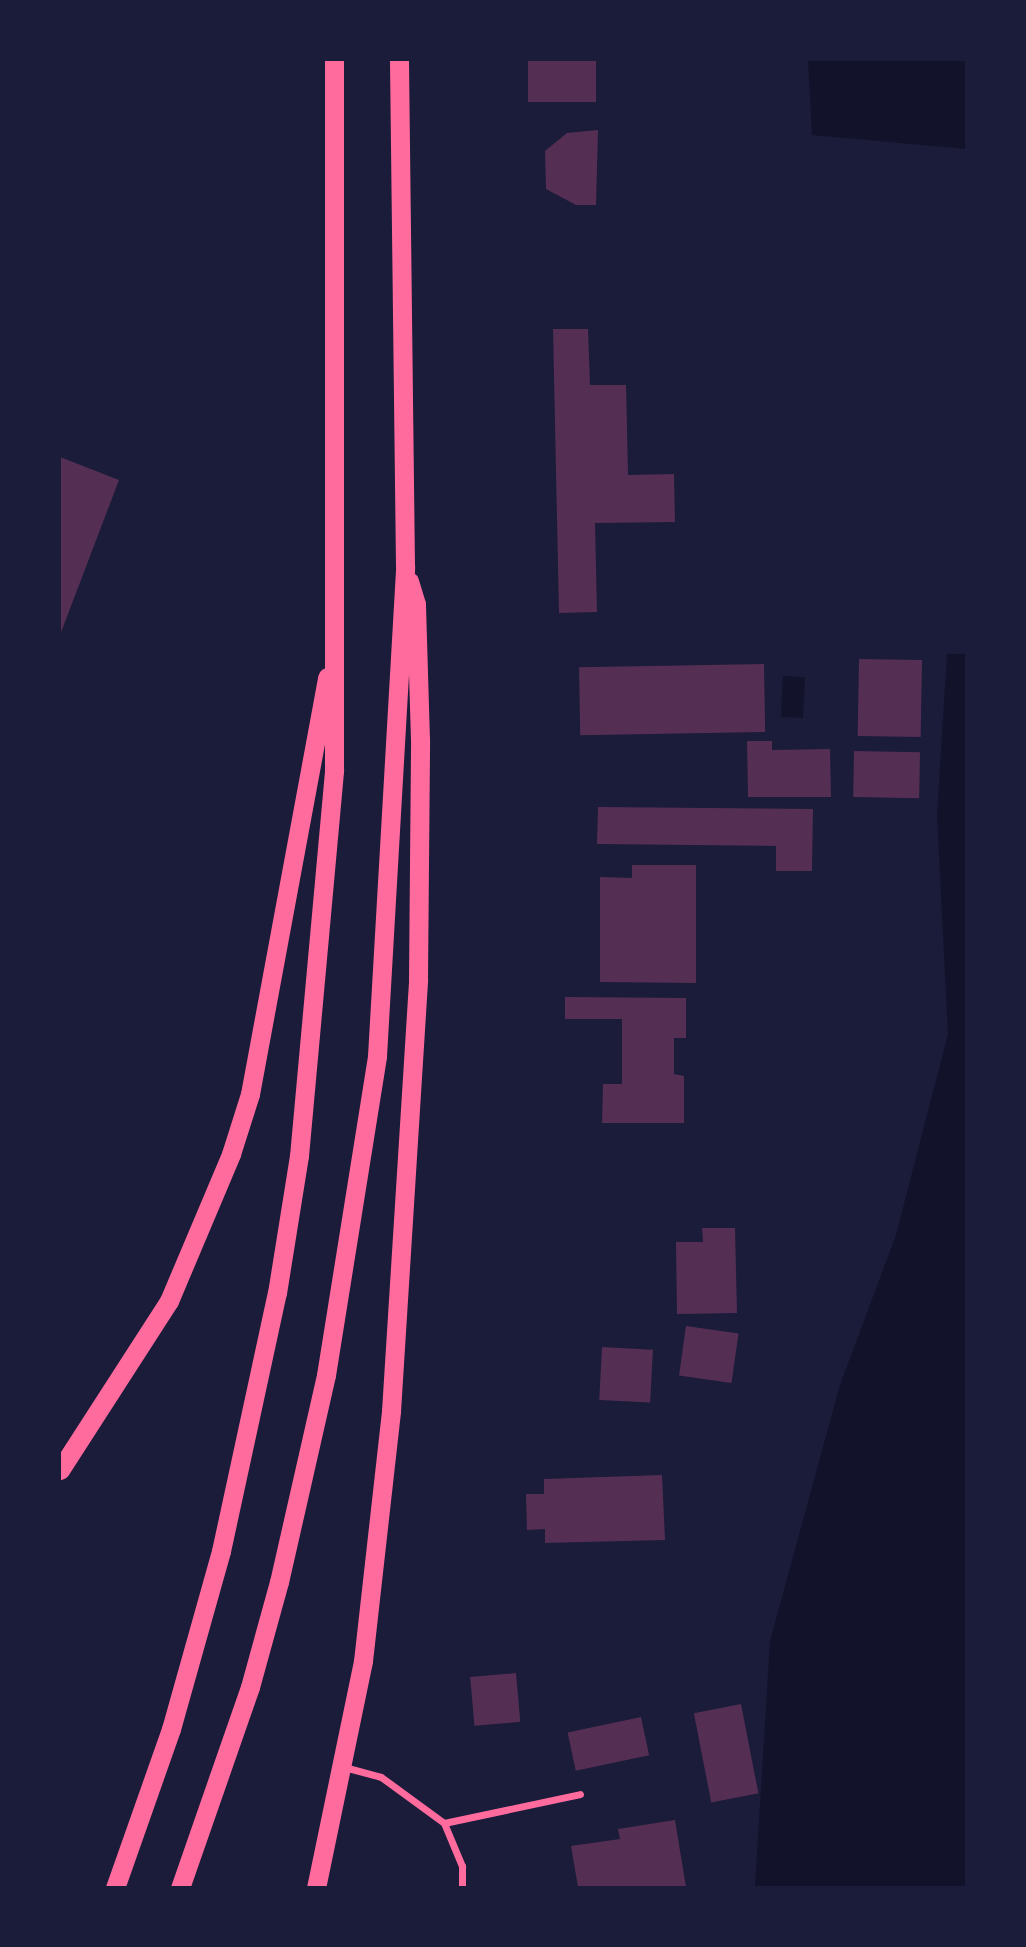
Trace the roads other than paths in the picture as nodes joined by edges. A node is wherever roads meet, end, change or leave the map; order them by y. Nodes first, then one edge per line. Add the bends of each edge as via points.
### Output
1 (334, 60) edge
2 (399, 60) edge
3 (405, 567) junction
4 (336, 632) junction
5 (60, 1470) edge
6 (344, 1767) junction
7 (580, 1794) dead end
8 (444, 1823) junction
9 (115, 1888) edge
10 (180, 1888) edge
11 (316, 1888) edge
12 (462, 1888) edge

1 - 4 highway
2 - 3 highway
3 - 6 highway via 416,604 418,979 391,1411 363,1661
3 - 10 highway via 386,955 352,1229 279,1582 242,1712
4 - 5 highway via 250,1094 231,1154 169,1301
4 - 9 highway via 330,861 277,1293 196,1648
6 - 8 street via 381,1777
6 - 11 highway
7 - 8 street
8 - 12 street via 462,1866

